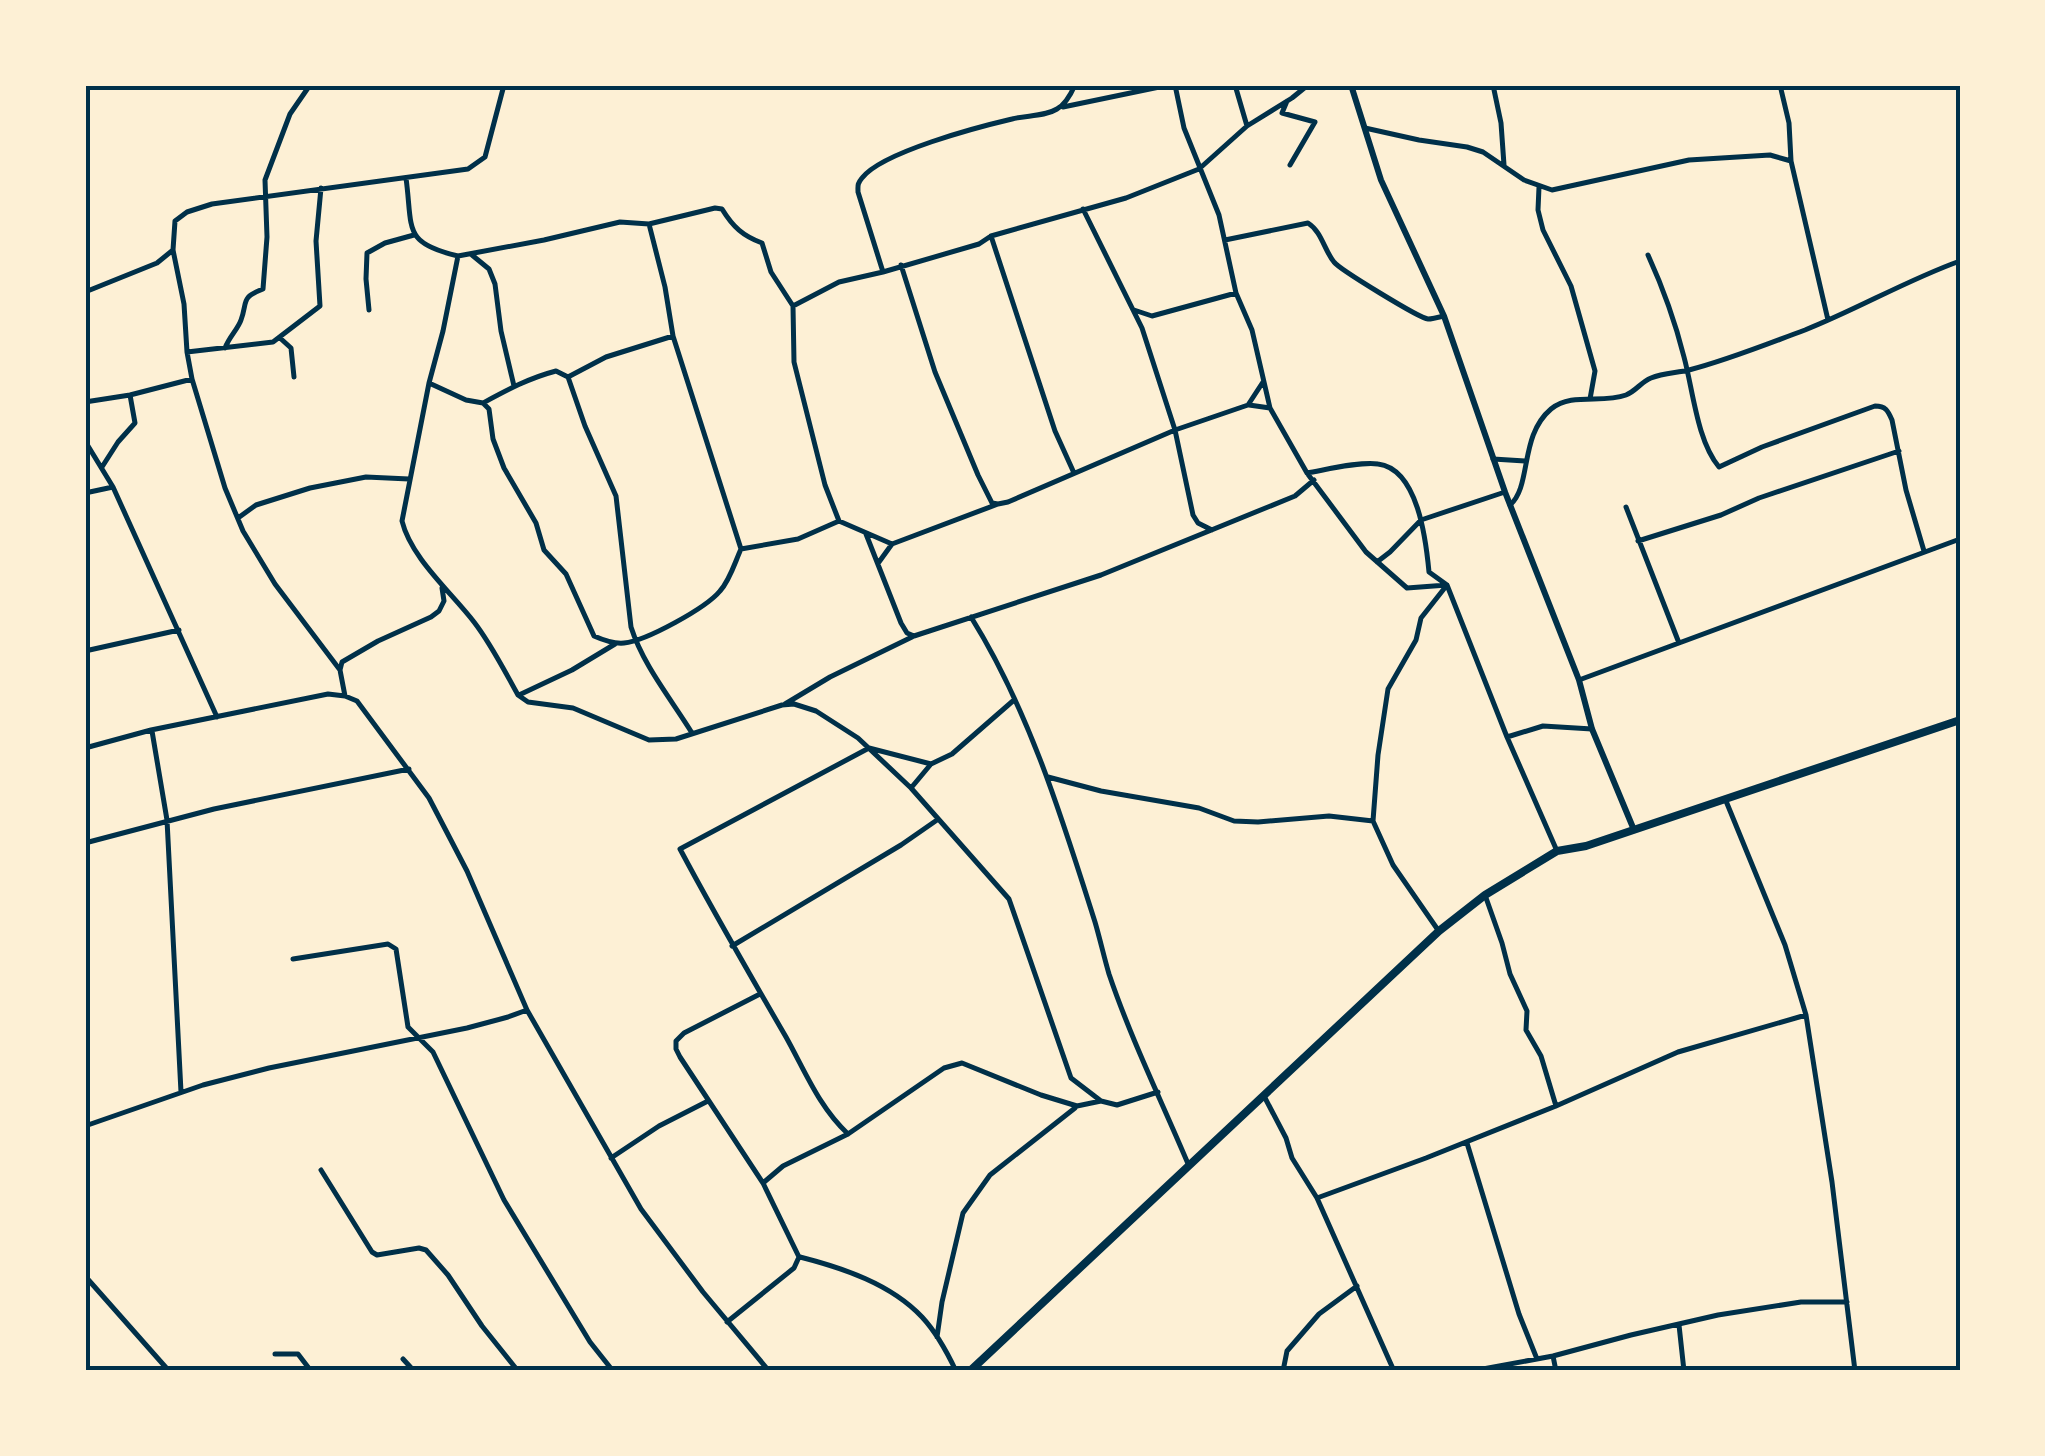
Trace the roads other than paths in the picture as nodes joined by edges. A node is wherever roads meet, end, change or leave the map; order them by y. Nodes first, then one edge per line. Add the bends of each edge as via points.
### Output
1 (310, 85) edge
2 (504, 85) edge
3 (1075, 85) edge
4 (1172, 85) edge
5 (1236, 85) edge
6 (1308, 85) edge
7 (1351, 85) edge
8 (1493, 85) edge
9 (1780, 85) edge
10 (1287, 102) junction
11 (1060, 107) junction
12 (1246, 126) junction
13 (1365, 128) junction
14 (1791, 161) junction
15 (1290, 165) dead end
16 (1504, 165) junction
17 (1199, 169) junction
18 (406, 178) junction
19 (1539, 187) junction
20 (321, 188) junction
21 (265, 196) junction
22 (1084, 210) junction
23 (649, 224) junction
24 (414, 235) junction
25 (991, 236) junction
26 (1225, 240) junction
27 (173, 250) junction
28 (471, 254) junction
29 (1648, 255) dead end
30 (458, 256) junction
31 (1960, 261) edge
32 (901, 266) junction
33 (883, 272) junction
34 (85, 292) edge
35 (1236, 293) junction
36 (793, 306) junction
37 (1131, 309) junction
38 (369, 310) dead end
39 (1152, 316) junction
40 (1444, 316) junction
41 (1828, 320) junction
42 (1142, 328) junction
43 (673, 336) junction
44 (280, 338) junction
45 (225, 348) junction
46 (187, 352) junction
47 (1688, 370) junction
48 (294, 377) dead end
49 (568, 377) junction
50 (192, 380) junction
51 (1263, 382) junction
52 (429, 384) junction
53 (514, 386) junction
54 (130, 395) junction
55 (1590, 399) junction
56 (85, 402) edge
57 (483, 403) junction
58 (1248, 405) junction
59 (1270, 408) junction
60 (1175, 430) junction
61 (85, 440) edge
62 (1899, 450) junction
63 (1493, 459) junction
64 (1525, 461) junction
65 (102, 467) junction
66 (1074, 472) junction
67 (1307, 473) junction
68 (409, 478) junction
69 (1314, 480) junction
70 (113, 487) junction
71 (1504, 492) junction
72 (85, 493) edge
73 (998, 504) junction
74 (1510, 506) junction
75 (1626, 508) dead end
76 (238, 518) junction
77 (1422, 520) junction
78 (839, 521) junction
79 (864, 530) junction
80 (1212, 530) junction
81 (1960, 539) edge
82 (1638, 542) junction
83 (892, 544) junction
84 (740, 549) junction
85 (1924, 551) junction
86 (1377, 562) junction
87 (878, 563) junction
88 (1446, 584) junction
89 (442, 585) junction
90 (972, 616) junction
91 (179, 630) junction
92 (914, 636) junction
93 (635, 640) junction
94 (618, 643) junction
95 (1679, 644) junction
96 (85, 651) edge
97 (340, 670) junction
98 (1579, 680) junction
99 (519, 695) junction
100 (345, 696) junction
101 (1015, 699) junction
102 (782, 706) junction
103 (217, 717) junction
104 (1960, 720) edge
105 (1592, 729) junction
106 (152, 730) junction
107 (692, 734) junction
108 (1507, 738) junction
109 (85, 748) edge
110 (869, 748) junction
111 (931, 764) junction
112 (409, 769) junction
113 (1046, 777) junction
114 (911, 788) junction
115 (1725, 798) junction
116 (167, 820) junction
117 (937, 820) junction
118 (1373, 821) junction
119 (1634, 830) junction
120 (85, 842) edge
121 (1557, 851) junction
122 (1485, 895) junction
123 (1439, 931) junction
124 (732, 946) junction
125 (293, 958) dead end
126 (760, 994) junction
127 (527, 1010) junction
128 (1806, 1015) junction
129 (420, 1038) junction
130 (181, 1092) junction
131 (1158, 1092) junction
132 (1264, 1096) junction
133 (708, 1101) junction
134 (1100, 1102) junction
135 (1077, 1106) junction
136 (1556, 1106) junction
137 (85, 1126) edge
138 (848, 1134) junction
139 (1466, 1142) junction
140 (610, 1158) junction
141 (1189, 1166) junction
142 (321, 1170) dead end
143 (763, 1183) junction
144 (1317, 1198) junction
145 (799, 1257) junction
146 (85, 1276) edge
147 (1358, 1286) junction
148 (1847, 1302) junction
149 (727, 1322) junction
150 (1679, 1324) junction
151 (937, 1337) junction
152 (274, 1354) dead end
153 (1553, 1356) junction
154 (403, 1359) dead end
155 (1537, 1359) junction
156 (170, 1371) edge
157 (311, 1371) edge
158 (414, 1371) edge
159 (518, 1371) edge
160 (613, 1371) edge
161 (770, 1371) edge
162 (956, 1371) edge
163 (970, 1371) edge
164 (1283, 1371) edge
165 (1394, 1371) edge
166 (1472, 1371) edge
167 (1556, 1371) edge
168 (1684, 1371) edge
169 (1855, 1371) edge

1 - 21 street via 277,146
2 - 18 street via 485,157 468,170
3 - 11 street
4 - 11 street
4 - 17 street
5 - 12 street
6 - 10 street
7 - 13 street
8 - 16 street
9 - 14 street
10 - 12 street
10 - 15 street via 1282,113 1315,122
11 - 33 street via 906,150 862,178 858,192
12 - 17 street
13 - 16 street via 1468,147
13 - 40 street via 1381,180
14 - 19 street via 1770,155 1689,160 1552,190
14 - 41 street
16 - 19 street
17 - 22 street
17 - 26 street
18 - 20 street
18 - 24 street
19 - 55 street via 1543,230 1572,286 1595,371
20 - 21 street
20 - 44 street via 320,306
21 - 27 street via 187,212 175,221
21 - 45 street via 264,289 243,304
22 - 25 street
22 - 37 street
23 - 28 street via 620,222
23 - 36 street via 722,209 732,226 762,243
23 - 43 street
24 - 30 street via 430,249
24 - 38 street via 367,253
25 - 32 street
25 - 66 street
26 - 35 street
26 - 40 street via 1308,223 1337,266 1415,314
27 - 34 street
27 - 46 street
28 - 30 street
28 - 53 street via 495,284
29 - 47 street
30 - 52 street
31 - 41 street
32 - 33 street
32 - 73 street via 950,406 988,497
33 - 36 street via 839,282
35 - 39 street
35 - 51 street
36 - 78 street via 794,362
37 - 39 street
37 - 42 street
39 - 42 street
40 - 63 street
41 - 47 street
42 - 60 street
43 - 49 street
43 - 84 street
44 - 45 street
44 - 48 street via 291,348
45 - 46 street
46 - 50 street
47 - 55 street via 1652,377 1625,396
47 - 62 street via 1703,436 1719,467 1875,406 1888,411
49 - 53 street via 556,371
49 - 93 street via 616,496
50 - 54 street
50 - 76 street
51 - 58 street
51 - 59 street
52 - 57 street
52 - 68 street
53 - 57 street
54 - 56 street
54 - 65 street via 135,424
55 - 64 street via 1550,410
57 - 94 street via 504,468 544,550 566,574 594,636
58 - 59 street
58 - 60 street
59 - 67 street
60 - 66 street
60 - 80 street via 1193,515
61 - 65 street
62 - 82 street
62 - 85 street
63 - 64 street
63 - 71 street
64 - 74 street
65 - 70 street
66 - 73 street
67 - 69 street
67 - 77 street via 1383,464 1399,473
68 - 76 street via 366,477 310,488 256,505
68 - 89 street via 404,530
69 - 80 street via 1295,496
69 - 86 street
70 - 72 street
70 - 91 street
71 - 74 street
71 - 77 street
73 - 83 street
74 - 98 street
75 - 82 street
76 - 97 street via 275,584
77 - 86 street
77 - 88 street via 1429,572
78 - 79 street
78 - 84 street via 798,538
79 - 83 street
79 - 87 street
80 - 90 street
81 - 85 street
82 - 95 street
83 - 87 street
84 - 93 street via 712,599
85 - 95 street
86 - 88 street via 1407,588
87 - 92 street via 901,623
88 - 108 street
88 - 118 street via 1420,618 1416,640 1388,689
89 - 97 street via 444,601 431,618 378,641 342,662
89 - 99 street
90 - 92 street
90 - 101 street
91 - 96 street
91 - 103 street
92 - 102 street
93 - 94 street
93 - 107 street
94 - 99 street
95 - 98 street
97 - 100 street
98 - 105 street
99 - 107 street via 574,708 649,740
100 - 103 street
100 - 112 street via 357,702
101 - 111 street
101 - 113 street
102 - 107 street
102 - 110 street via 816,710
103 - 106 street
104 - 115 main road
105 - 108 street via 1543,726
105 - 119 street
106 - 109 street
106 - 116 street
108 - 121 street
110 - 111 street
110 - 114 street
110 - 124 street via 680,849
111 - 114 street
112 - 116 street
112 - 127 street via 467,871
113 - 118 street via 1245,822 1329,816
113 - 131 street via 1109,972
114 - 117 street
115 - 119 main road
115 - 128 street
116 - 120 street
116 - 130 street
117 - 124 street
117 - 134 street via 1010,900 1071,1078
118 - 123 street via 1393,865
119 - 121 main road
121 - 122 main road
122 - 123 main road
122 - 136 street
123 - 132 main road
124 - 126 street
125 - 129 street via 392,945 408,1027
126 - 133 street via 676,1041
126 - 138 street via 825,1109
127 - 129 street
127 - 140 street
128 - 136 street via 1678,1052
128 - 148 street
129 - 130 street
129 - 160 street via 504,1200
130 - 137 street
131 - 134 street via 1117,1105
131 - 141 street
132 - 141 main road
132 - 144 street
133 - 140 street
133 - 143 street
134 - 135 street
135 - 138 street via 962,1064 944,1068
135 - 151 street via 990,1175 963,1214
136 - 139 street
138 - 143 street
139 - 144 street
139 - 155 street
140 - 149 street
141 - 163 main road
142 - 159 street via 372,1252 426,1250
143 - 145 street
144 - 147 street
145 - 149 street
145 - 151 street via 891,1292
146 - 156 street
147 - 164 street via 1308,1326 1286,1352
147 - 165 street
148 - 150 street via 1802,1302
148 - 169 street
149 - 161 street
150 - 153 street
150 - 168 street
151 - 162 street
152 - 157 street via 298,1354
153 - 155 street
153 - 167 street
154 - 158 street
155 - 166 street

